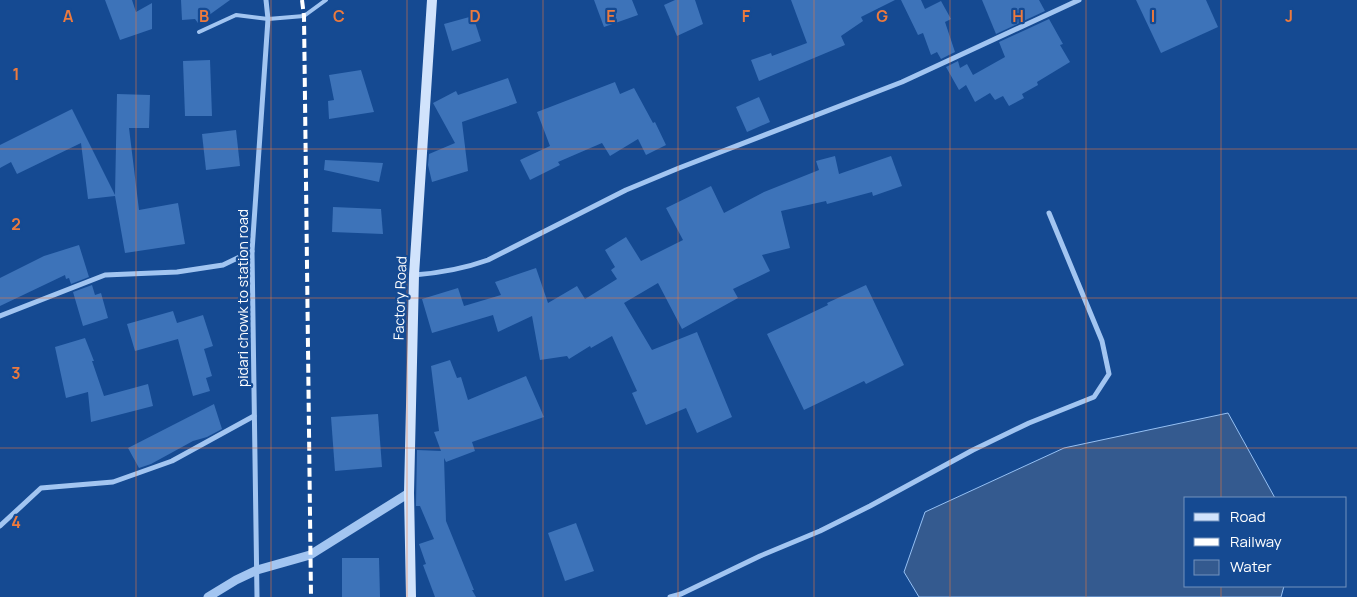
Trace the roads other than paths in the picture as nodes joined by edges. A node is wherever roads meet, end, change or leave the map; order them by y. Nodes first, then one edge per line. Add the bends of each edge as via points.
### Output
1 (266, 0) edge
2 (326, 0) edge
3 (432, 0) edge
4 (1078, 0) edge
5 (268, 19) junction
6 (199, 32) dead end
7 (1049, 213) dead end
8 (252, 251) junction
9 (414, 276) junction
10 (0, 316) edge
11 (254, 416) junction
12 (409, 493) junction
13 (0, 526) edge
14 (257, 570) junction
15 (208, 597) edge
16 (257, 597) edge
17 (411, 597) edge
18 (670, 597) edge

1 - 5 street, pidari chowk to station road
2 - 5 lane via 304,16
3 - 9 main road, Factory Road
4 - 9 street via 902,82 635,187 488,260 467,268
5 - 6 lane via 236,16
5 - 8 street, pidari chowk to station road
7 - 18 street via 1102,341 1110,374 1094,397 973,450 820,531
8 - 10 street via 223,265 177,272 106,275
8 - 11 street, pidari chowk to station road
9 - 12 main road, Factory Road
11 - 13 street via 172,461 113,482 40,488
11 - 14 street, pidari chowk to station road
12 - 14 street via 310,555
12 - 17 main road, Factory Road
14 - 15 street
14 - 16 street, pidari chowk to station road

